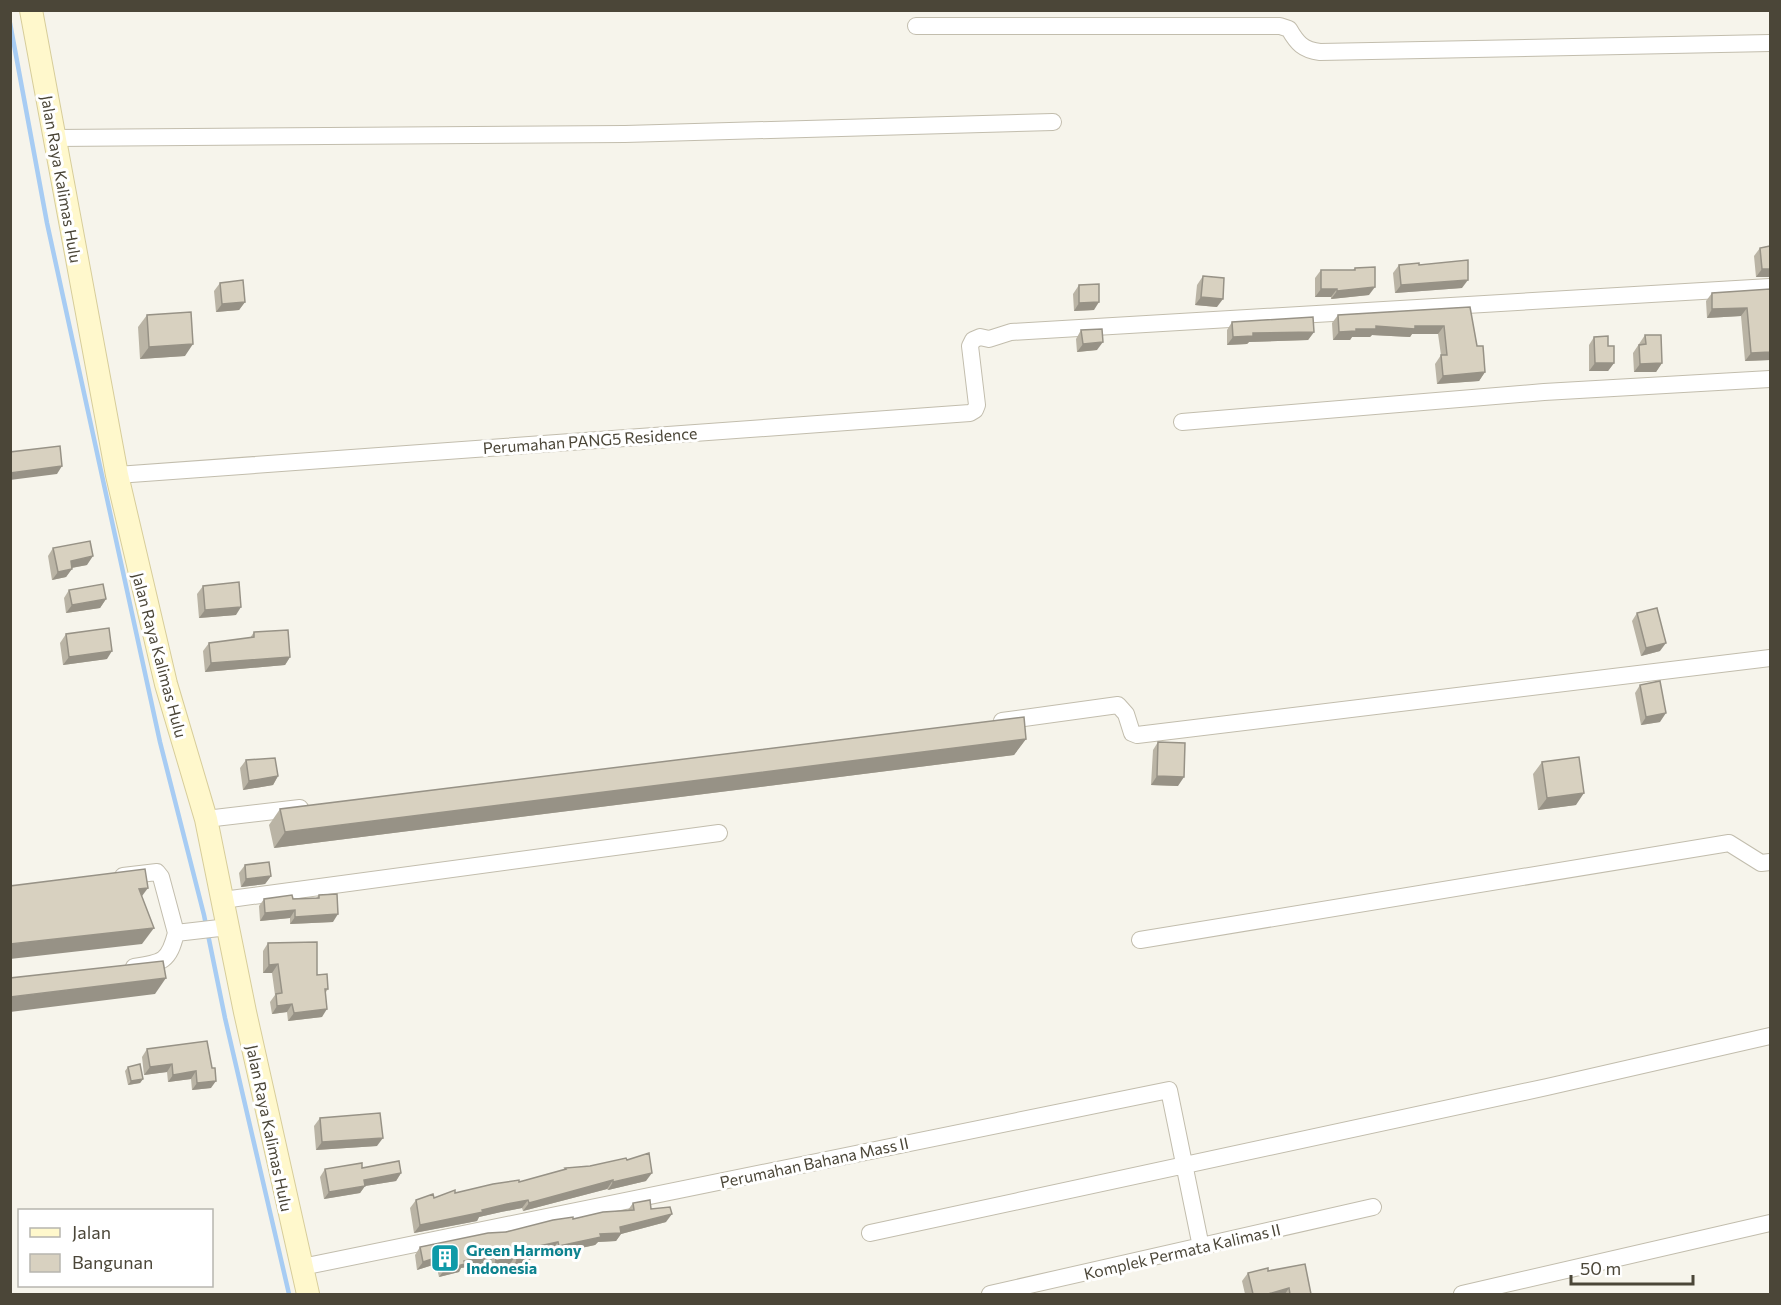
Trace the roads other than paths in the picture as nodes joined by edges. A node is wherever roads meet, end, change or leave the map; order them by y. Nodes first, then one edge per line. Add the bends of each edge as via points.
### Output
1 (31, 10) edge
2 (916, 26) dead end
3 (1770, 43) edge
4 (1053, 122) dead end
5 (54, 138) junction
6 (1770, 287) edge
7 (1770, 379) edge
8 (1182, 422) dead end
9 (117, 475) junction
10 (1770, 658) edge
11 (987, 723) edge
12 (312, 806) edge
13 (206, 819) junction
14 (719, 833) dead end
15 (1770, 862) edge
16 (102, 879) edge
17 (222, 900) junction
18 (214, 929) junction
19 (176, 933) junction
20 (1140, 940) dead end
21 (113, 969) edge
22 (1770, 1036) edge
23 (1185, 1165) junction
24 (1373, 1207) dead end
25 (1770, 1224) edge
26 (870, 1233) dead end
27 (1201, 1247) junction
28 (302, 1267) junction
29 (308, 1294) edge
30 (990, 1294) edge
31 (1462, 1294) edge

1 - 5 street, Jalan Raya Kalimas Hulu
2 - 3 street via 1280,26 1289,29 1308,51 1320,52
4 - 5 street via 637,134
5 - 9 street, Jalan Raya Kalimas Hulu
6 - 9 street, Perumahan PANG5 Residence via 1011,332 973,340 970,346 978,405 970,413
7 - 8 street via 1544,392
9 - 13 street, Jalan Raya Kalimas Hulu via 166,684
10 - 11 street via 1137,735 1130,731 1126,714 1118,705
12 - 13 street
13 - 17 street, Jalan Raya Kalimas Hulu
14 - 17 street
15 - 20 street via 1761,863 1729,843
16 - 19 street via 157,872
17 - 18 street, Jalan Raya Kalimas Hulu
18 - 19 street
18 - 28 street, Jalan Raya Kalimas Hulu via 255,1056
19 - 21 street via 166,958
22 - 23 street
23 - 26 street
23 - 27 street, Perumahan Bahana Mass II
23 - 28 street, Perumahan Bahana Mass II via 1169,1090
24 - 27 street, Komplek Permata Kalimas II
25 - 31 street
27 - 30 street, Komplek Permata Kalimas II
28 - 29 street, Jalan Raya Kalimas Hulu

